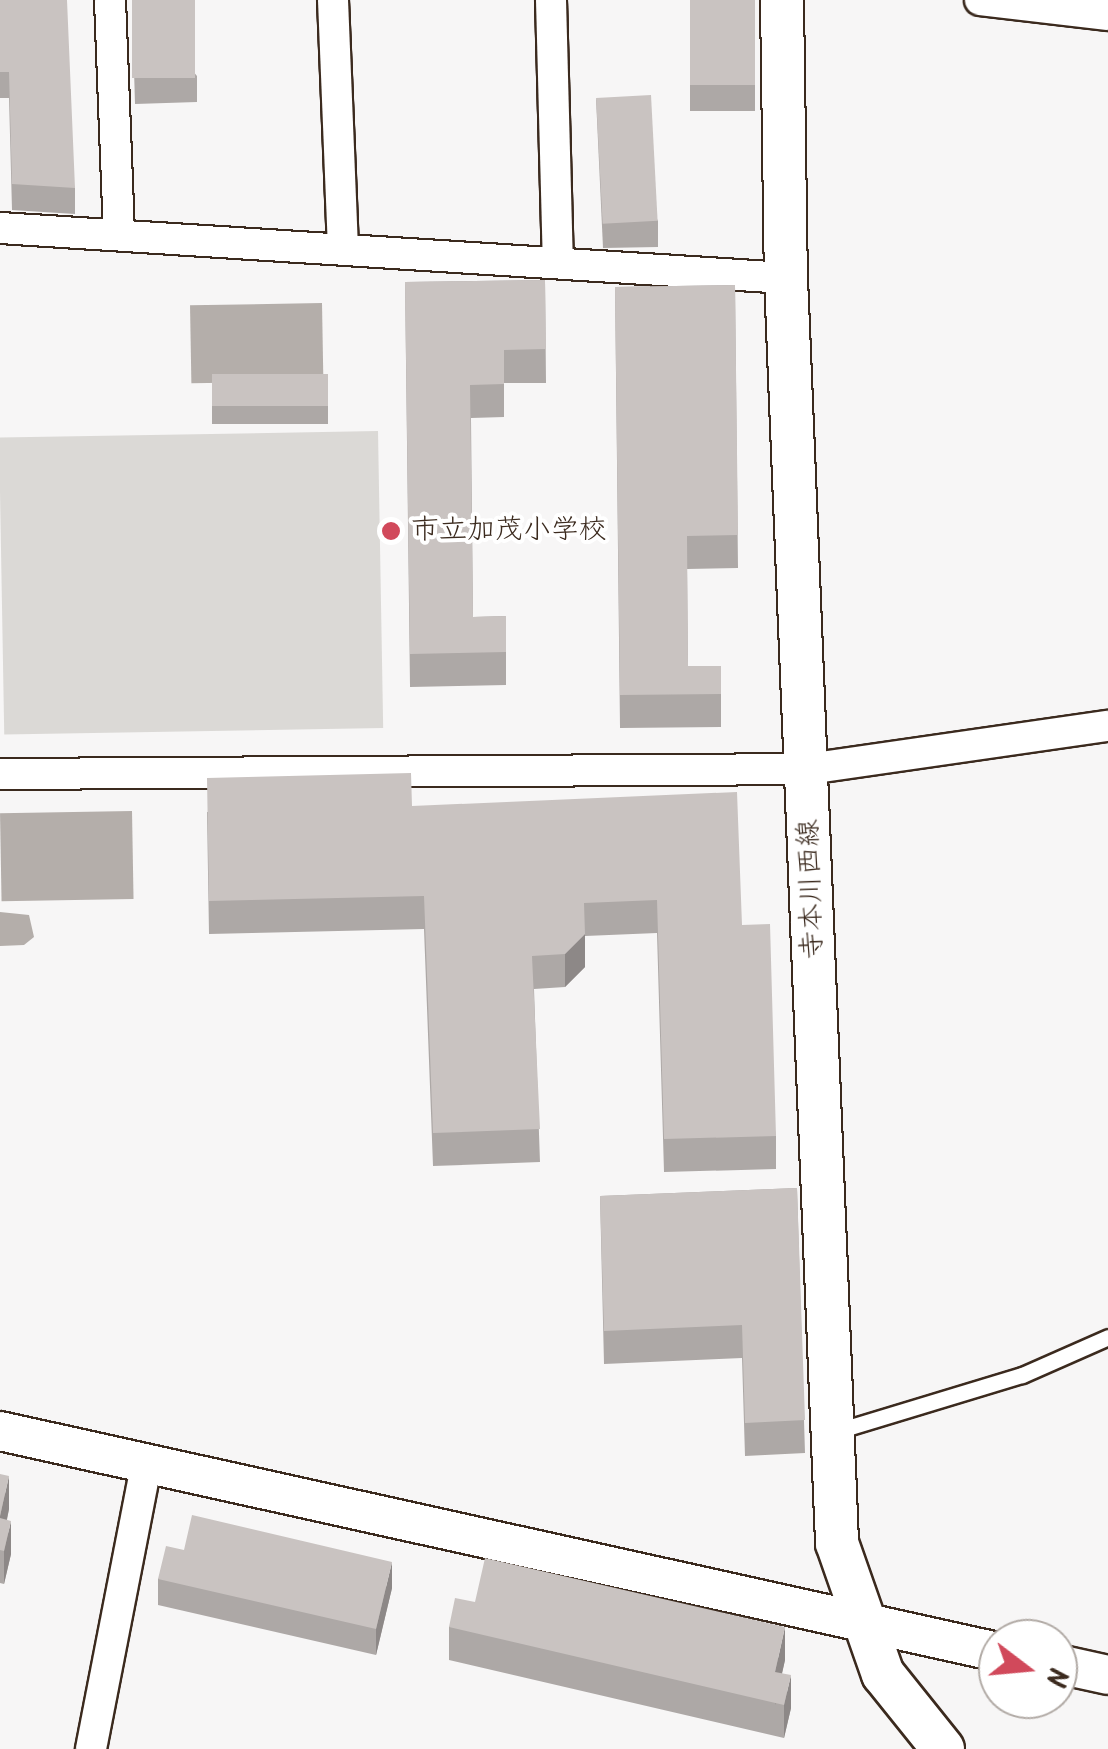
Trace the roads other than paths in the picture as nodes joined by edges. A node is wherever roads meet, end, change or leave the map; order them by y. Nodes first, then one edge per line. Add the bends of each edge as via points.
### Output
1 (110, 0) edge
2 (334, 0) edge
3 (550, 0) edge
4 (782, 0) edge
5 (980, 0) edge
6 (1108, 15) edge
7 (0, 228) edge
8 (119, 235) junction
9 (343, 248) junction
10 (558, 264) junction
11 (786, 278) junction
12 (1108, 726) edge
13 (808, 769) junction
14 (0, 774) edge
15 (1108, 1336) edge
16 (0, 1430) edge
17 (832, 1432) junction
18 (146, 1462) junction
19 (861, 1623) junction
20 (978, 1648) edge
21 (1078, 1668) edge
22 (1108, 1674) edge
23 (90, 1749) edge
24 (943, 1749) edge

1 - 8 street
2 - 9 street
3 - 10 street
4 - 11 main road, 寺本川西線
5 - 6 street
7 - 8 street
8 - 9 street
9 - 10 street
10 - 11 street
11 - 13 main road, 寺本川西線
12 - 13 street
13 - 14 street
13 - 17 main road, 寺本川西線
15 - 17 lane via 1022,1375
16 - 18 street
17 - 19 main road, 寺本川西線 via 837,1543
18 - 19 street
18 - 23 street
19 - 20 street
19 - 24 main road, 寺本川西線 via 882,1674
21 - 22 street

